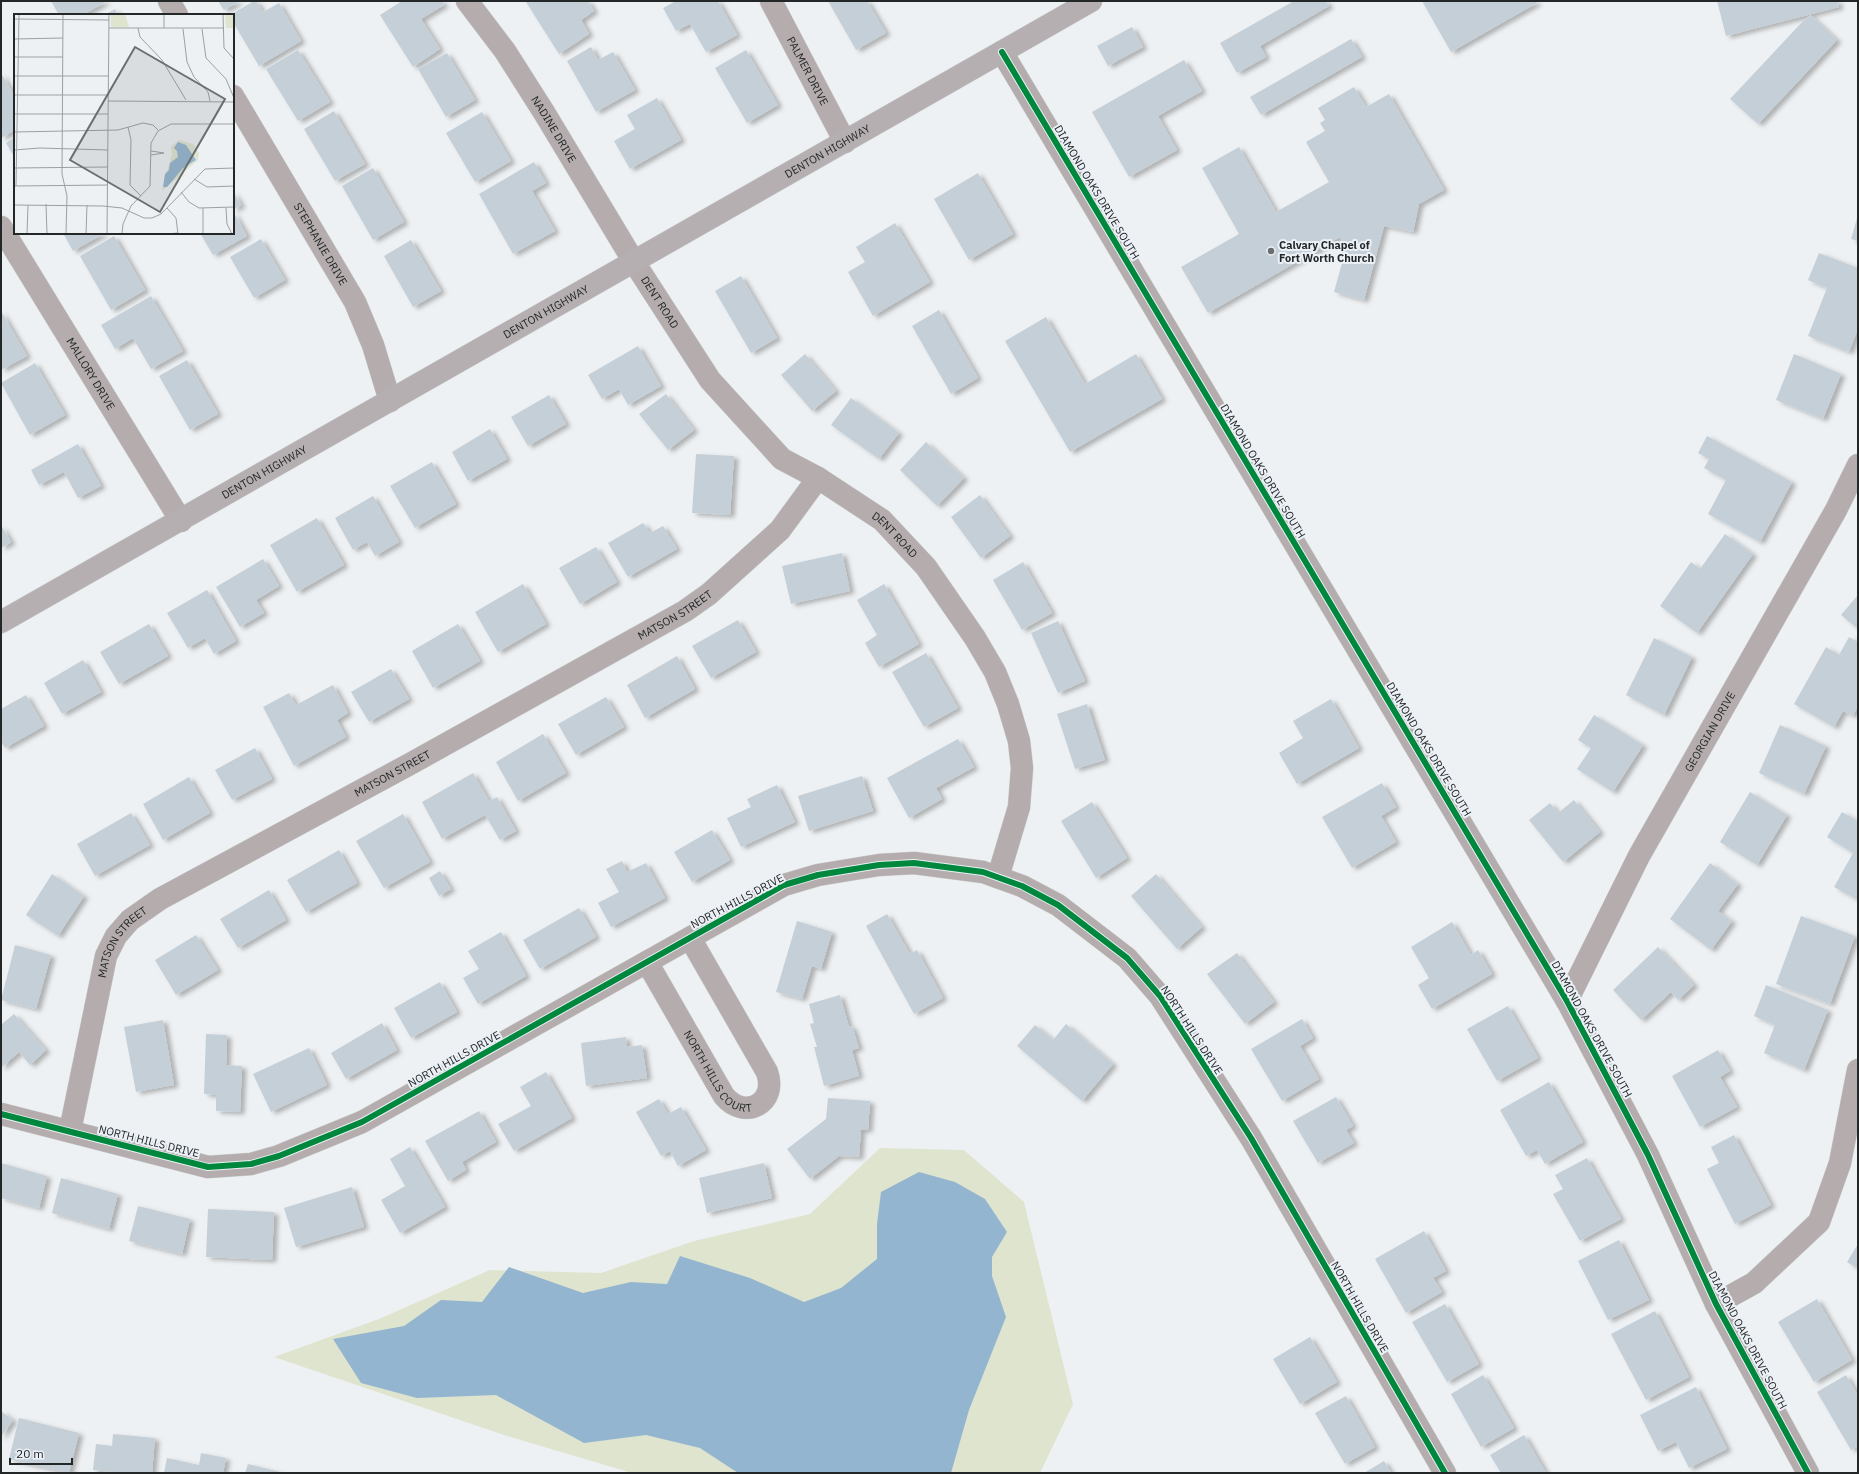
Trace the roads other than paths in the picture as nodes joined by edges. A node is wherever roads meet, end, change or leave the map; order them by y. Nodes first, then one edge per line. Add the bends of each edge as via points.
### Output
1 (169, 1) edge
2 (467, 1) edge
3 (771, 1) edge
4 (1079, 4) edge
5 (176, 14) edge
6 (1002, 52) junction
7 (234, 98) edge
8 (845, 142) junction
9 (1, 227) edge
10 (634, 262) junction
11 (390, 401) junction
12 (1858, 465) edge
13 (818, 478) junction
14 (180, 521) junction
15 (1, 622) edge
16 (998, 877) junction
17 (690, 938) junction
18 (648, 962) junction
19 (1567, 1001) junction
20 (1858, 1070) edge
21 (1, 1114) edge
22 (70, 1131) junction
23 (1716, 1304) junction
24 (1446, 1473) edge
25 (1808, 1473) edge

1 - 5 street
2 - 10 street, NADINE DRIVE via 513,64 545,114
3 - 8 street, PALMER DRIVE
4 - 6 main road, DENTON HIGHWAY
6 - 8 main road, DENTON HIGHWAY
6 - 19 street, DIAMOND OAKS DRIVE SOUTH
7 - 11 street, STEPHANIE DRIVE via 355,302 373,345
8 - 10 main road, DENTON HIGHWAY
9 - 14 street, MALLORY DRIVE
10 - 11 main road, DENTON HIGHWAY
10 - 13 street, DENT ROAD via 710,380 782,459
11 - 14 main road, DENTON HIGHWAY
12 - 19 street, GEORGIAN DRIVE via 1836,510 1639,856
13 - 16 street, DENT ROAD via 882,520 926,567 995,672 1019,741 1022,768 1019,807
13 - 22 street, MATSON STREET via 780,530 709,594 685,611 403,768 160,899 130,920 116,936 106,956
14 - 15 main road, DENTON HIGHWAY
16 - 17 street, NORTH HILLS DRIVE via 983,872 914,863 879,865 818,875 784,885
16 - 24 street, NORTH HILLS DRIVE via 1058,904 1127,958 1160,996 1250,1138
17 - 18 street, NORTH HILLS DRIVE
17 - 18 street, NORTH HILLS COURT via 767,1072 768,1093 758,1105 744,1108 736,1106 724,1096
18 - 22 street, NORTH HILLS DRIVE via 362,1122 280,1156 251,1164 208,1167
19 - 23 street, DIAMOND OAKS DRIVE SOUTH via 1648,1155
20 - 23 street via 1840,1163 1819,1222 1754,1283
21 - 22 street, NORTH HILLS DRIVE
23 - 25 street, DIAMOND OAKS DRIVE SOUTH

